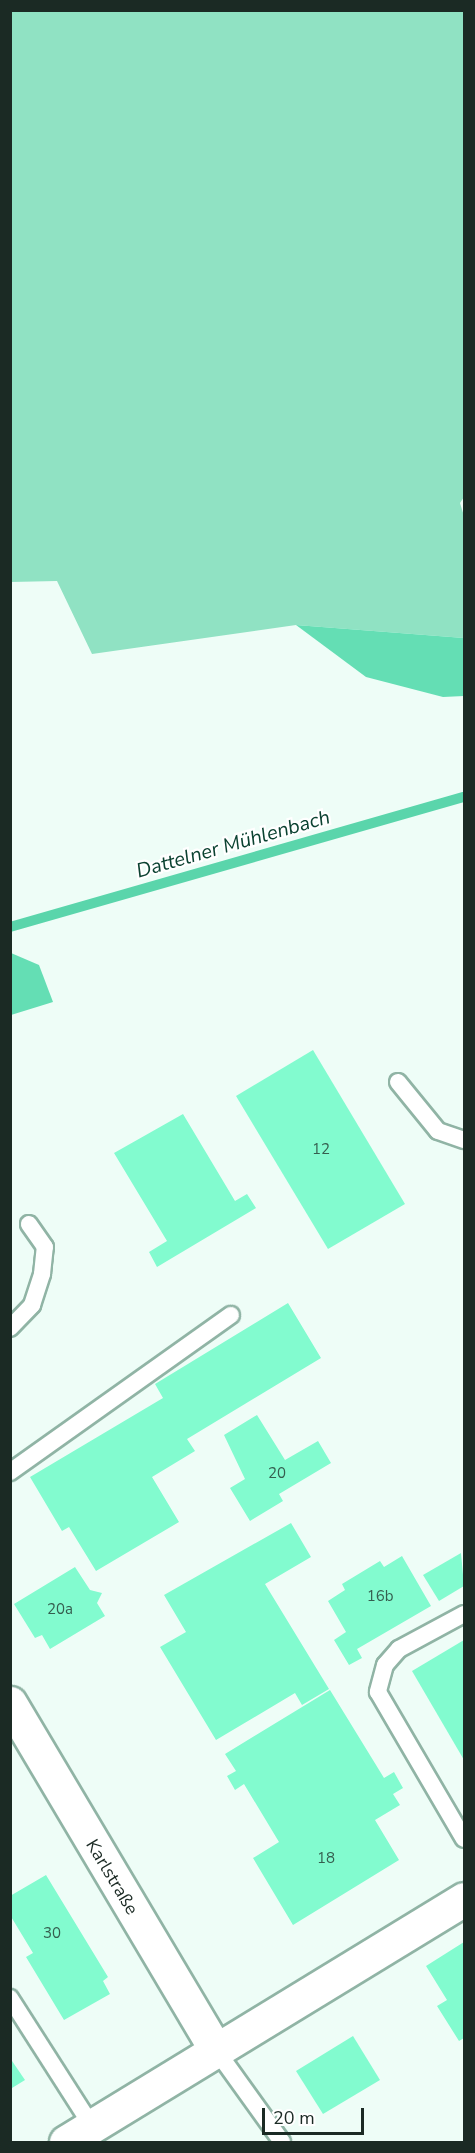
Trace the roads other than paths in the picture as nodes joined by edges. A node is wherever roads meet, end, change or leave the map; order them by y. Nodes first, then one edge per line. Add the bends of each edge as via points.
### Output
1 (398, 1082) dead end
2 (465, 1140) edge
3 (30, 1224) dead end
4 (231, 1315) dead end
5 (10, 1328) edge
6 (10, 1472) edge
7 (465, 1614) edge
8 (10, 1703) edge
9 (465, 1839) edge
10 (465, 1899) edge
11 (10, 1998) edge
12 (216, 2050) junction
13 (79, 2134) edge
14 (282, 2142) edge

1 - 2 lane via 438,1131
3 - 5 lane via 45,1247 42,1274 32,1305
4 - 6 lane
7 - 9 lane via 399,1649 385,1665 378,1692
8 - 12 street, Karlstraße
10 - 12 street
11 - 13 lane
12 - 13 street
12 - 14 lane

